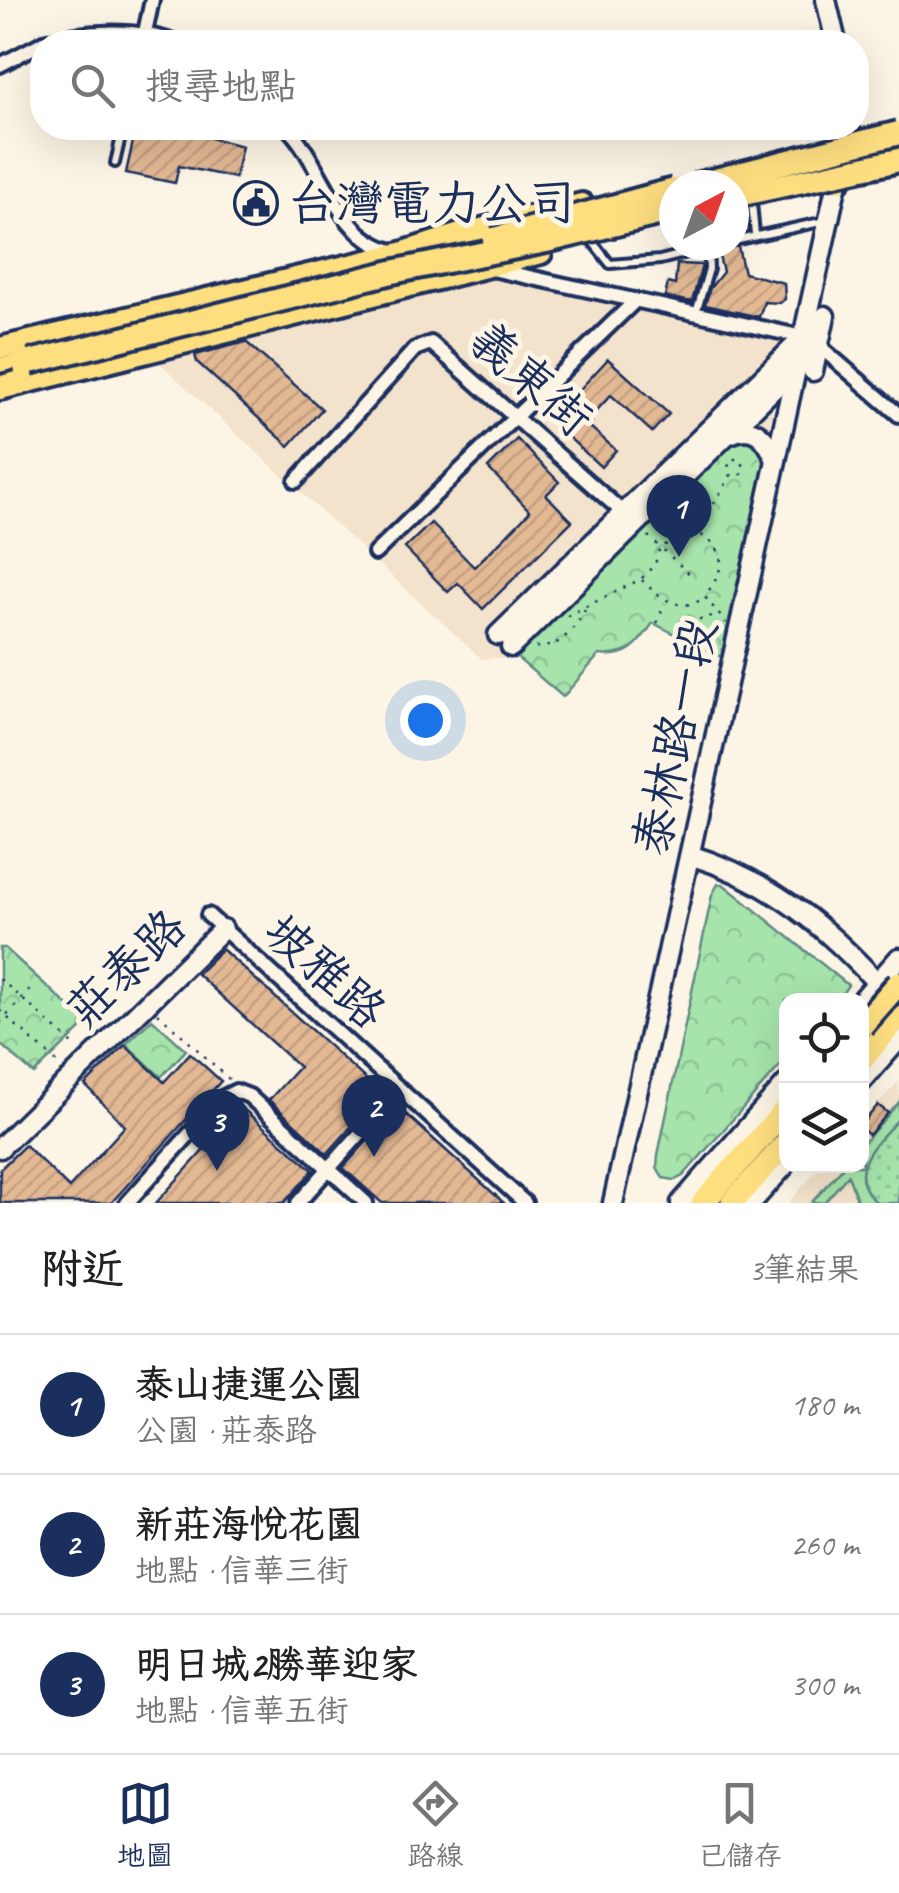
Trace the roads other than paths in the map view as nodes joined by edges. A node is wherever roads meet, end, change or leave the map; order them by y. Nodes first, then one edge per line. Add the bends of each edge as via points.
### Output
1 (152, 0) edge
2 (826, 0) edge
3 (145, 30) edge
4 (833, 30) edge
5 (30, 50) edge
6 (0, 65) edge
7 (899, 129) edge
8 (869, 137) edge
9 (869, 137) edge
10 (120, 140) edge
11 (299, 140) edge
12 (859, 140) edge
13 (852, 141) edge
14 (899, 146) edge
15 (899, 160) edge
16 (115, 162) dead end
17 (899, 168) edge
18 (749, 170) edge
19 (836, 182) junction
20 (635, 191) junction
21 (659, 194) edge
22 (749, 200) edge
23 (749, 200) edge
24 (659, 214) edge
25 (828, 220) junction
26 (749, 222) edge
27 (659, 224) edge
28 (643, 228) junction
29 (755, 235) junction
30 (749, 237) edge
31 (592, 241) junction
32 (660, 260) edge
33 (709, 260) edge
34 (396, 262) junction
35 (481, 267) junction
36 (635, 300) junction
37 (696, 313) junction
38 (824, 316) dead end
39 (117, 320) junction
40 (811, 341) junction
41 (0, 348) edge
42 (117, 360) junction
43 (804, 369) junction
44 (0, 370) edge
45 (0, 390) edge
46 (899, 415) edge
47 (516, 416) junction
48 (725, 436) junction
49 (776, 460) junction
50 (296, 481) dead end
51 (636, 525) junction
52 (375, 552) dead end
53 (505, 641) dead end
54 (690, 855) junction
55 (208, 915) dead end
56 (223, 929) junction
57 (899, 958) edge
58 (888, 982) edge
59 (899, 1007) edge
60 (869, 1013) edge
61 (899, 1016) edge
62 (899, 1039) edge
63 (869, 1051) edge
64 (869, 1073) edge
65 (400, 1090) junction
66 (779, 1092) edge
67 (779, 1117) edge
68 (0, 1148) edge
69 (779, 1151) edge
70 (329, 1168) junction
71 (779, 1172) edge
72 (128, 1203) edge
73 (298, 1203) edge
74 (366, 1203) edge
75 (524, 1203) edge
76 (613, 1203) edge
77 (682, 1203) edge
78 (703, 1203) edge
79 (732, 1203) edge
80 (751, 1203) edge

1 - 3 street
2 - 4 street
5 - 6 street
7 - 8 main road
7 - 9 highway, bridge
10 - 16 lane
11 - 34 street via 358,233
12 - 18 highway, bridge
13 - 14 highway
13 - 19 highway
13 - 20 main road
15 - 23 highway, bridge
17 - 19 main road
19 - 22 main road
19 - 25 street, 泰林路一段
20 - 28 main road via 627,212
20 - 34 main road via 457,235
21 - 34 highway, bridge
24 - 34 highway, bridge via 546,241
25 - 29 lane
25 - 40 street, 泰林路一段
26 - 29 lane
27 - 28 main road
28 - 31 main road
29 - 30 lane
31 - 32 lane via 610,264
31 - 35 main road
33 - 37 lane
34 - 35 street
34 - 39 main road
34 - 44 highway, bridge
35 - 36 street
35 - 42 main road
36 - 37 street
36 - 47 street
37 - 40 street
38 - 40 street, 泰林路一段
39 - 41 main road
39 - 42 main road via 138,341
40 - 43 street, 泰林路一段
40 - 46 street
40 - 51 street
42 - 45 main road
43 - 48 street
43 - 49 street, 泰林路一段
47 - 50 street, 義東街 via 426,342
47 - 51 street, 義東街
47 - 52 street
48 - 49 street via 737,430 760,434
48 - 51 street
49 - 54 street, 泰林路一段
51 - 53 street
54 - 58 street via 770,890
54 - 76 street, 泰林路一段
55 - 56 street, 坡雅路
56 - 65 street, 坡雅路
56 - 68 street, 莊泰路
57 - 58 street
58 - 59 street
58 - 60 highway, bridge
61 - 63 highway
62 - 64 street
65 - 70 street
65 - 75 street, 坡雅路
66 - 77 street
67 - 78 highway
69 - 79 highway
70 - 72 street via 243,1094 222,1098
70 - 73 street
70 - 74 street
71 - 80 street

